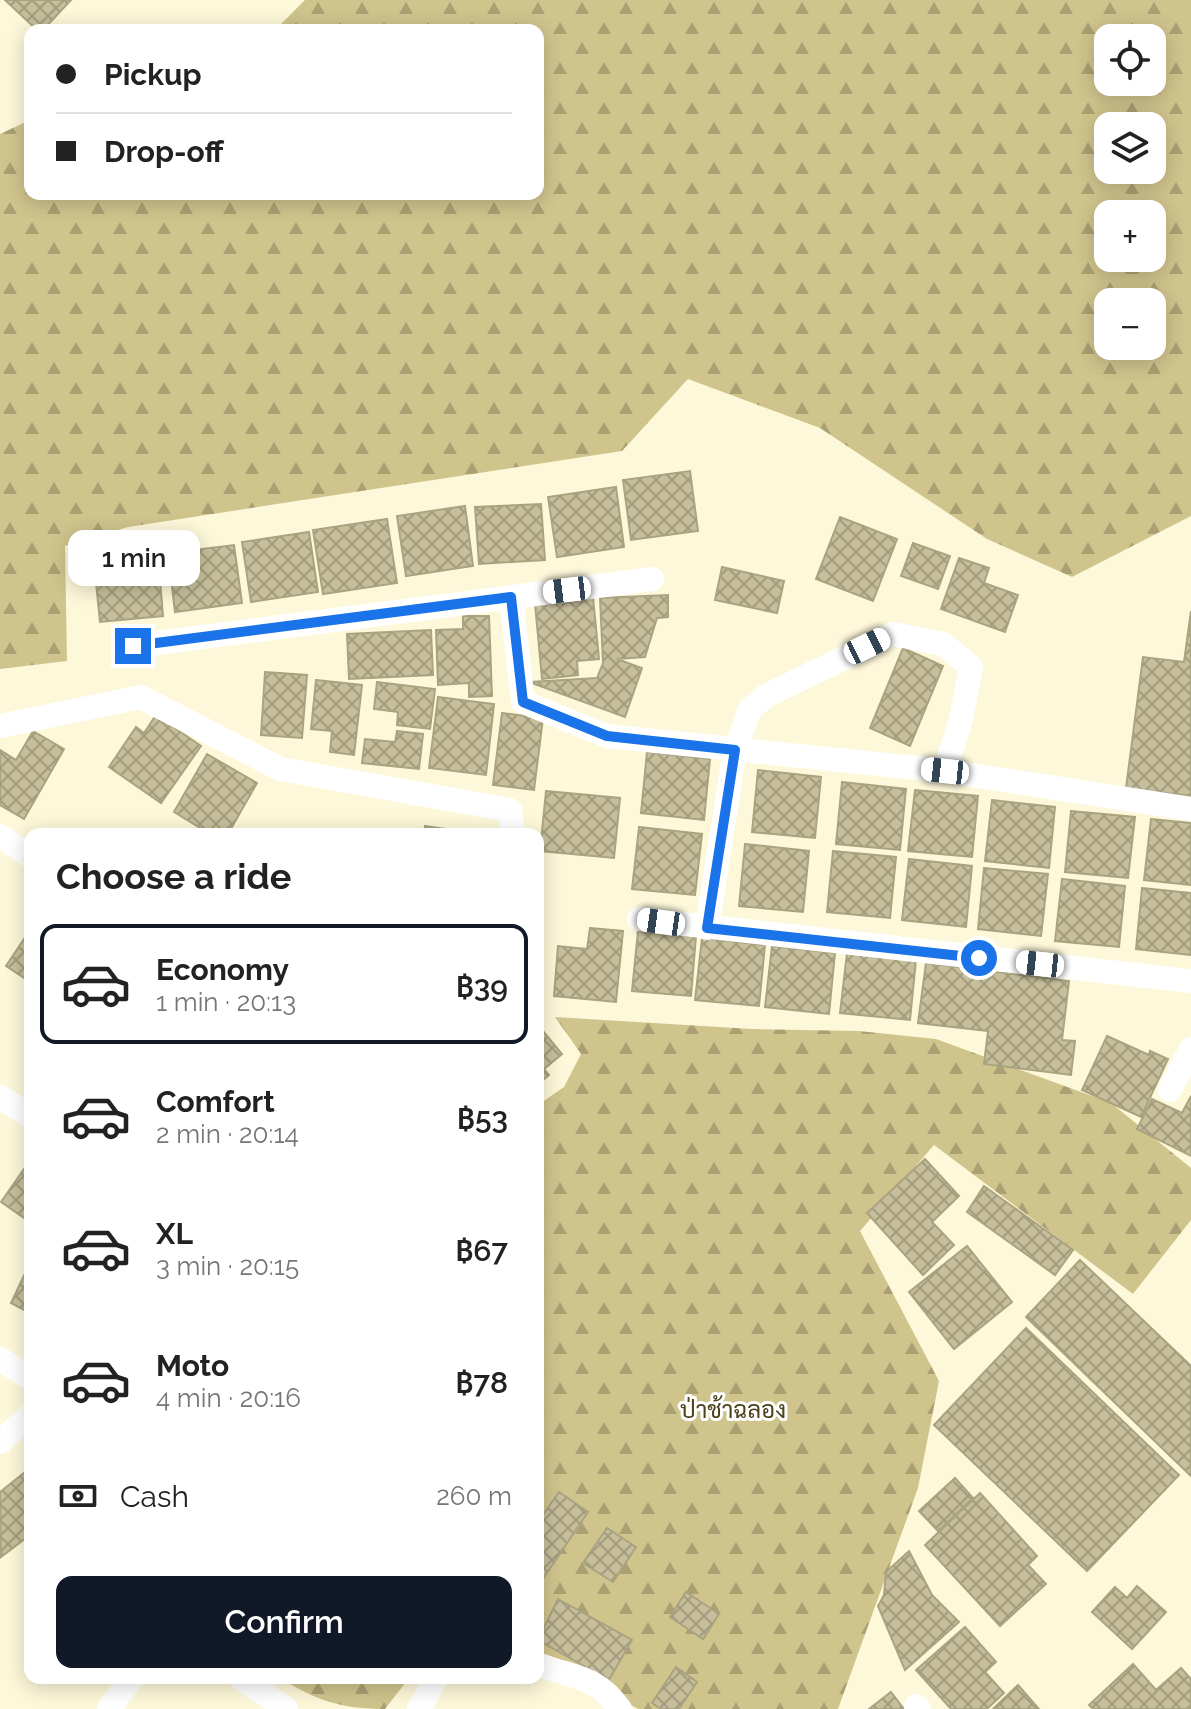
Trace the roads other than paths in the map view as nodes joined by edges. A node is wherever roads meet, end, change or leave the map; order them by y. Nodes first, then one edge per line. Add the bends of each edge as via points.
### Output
1 (652, 579) dead end
2 (511, 597) junction
3 (133, 646) dead end
4 (0, 726) edge
5 (735, 750) junction
6 (945, 771) junction
7 (1191, 809) edge
8 (512, 828) edge
9 (0, 836) edge
10 (24, 852) edge
11 (639, 919) dead end
12 (707, 928) junction
13 (1191, 981) edge
14 (1191, 1049) edge
15 (1170, 1090) dead end
16 (0, 1097) edge
17 (24, 1112) edge
18 (0, 1359) edge
19 (24, 1374) edge
20 (24, 1420) edge
21 (0, 1442) edge
22 (544, 1666) edge
23 (128, 1684) edge
24 (250, 1684) edge
25 (433, 1684) edge
26 (109, 1709) edge
27 (286, 1709) edge
28 (419, 1709) edge
29 (620, 1709) edge

1 - 2 street
2 - 3 street
2 - 5 street via 523,702 607,736
4 - 8 street via 141,697 280,769 510,810
5 - 6 street
5 - 6 street via 750,709 766,696 893,634 943,644 971,667
5 - 12 street
6 - 7 street
9 - 10 street
11 - 12 street
12 - 13 street
14 - 15 street
16 - 17 street
18 - 19 street
20 - 21 street
22 - 29 street via 591,1680
23 - 26 street
24 - 27 street
25 - 28 street

